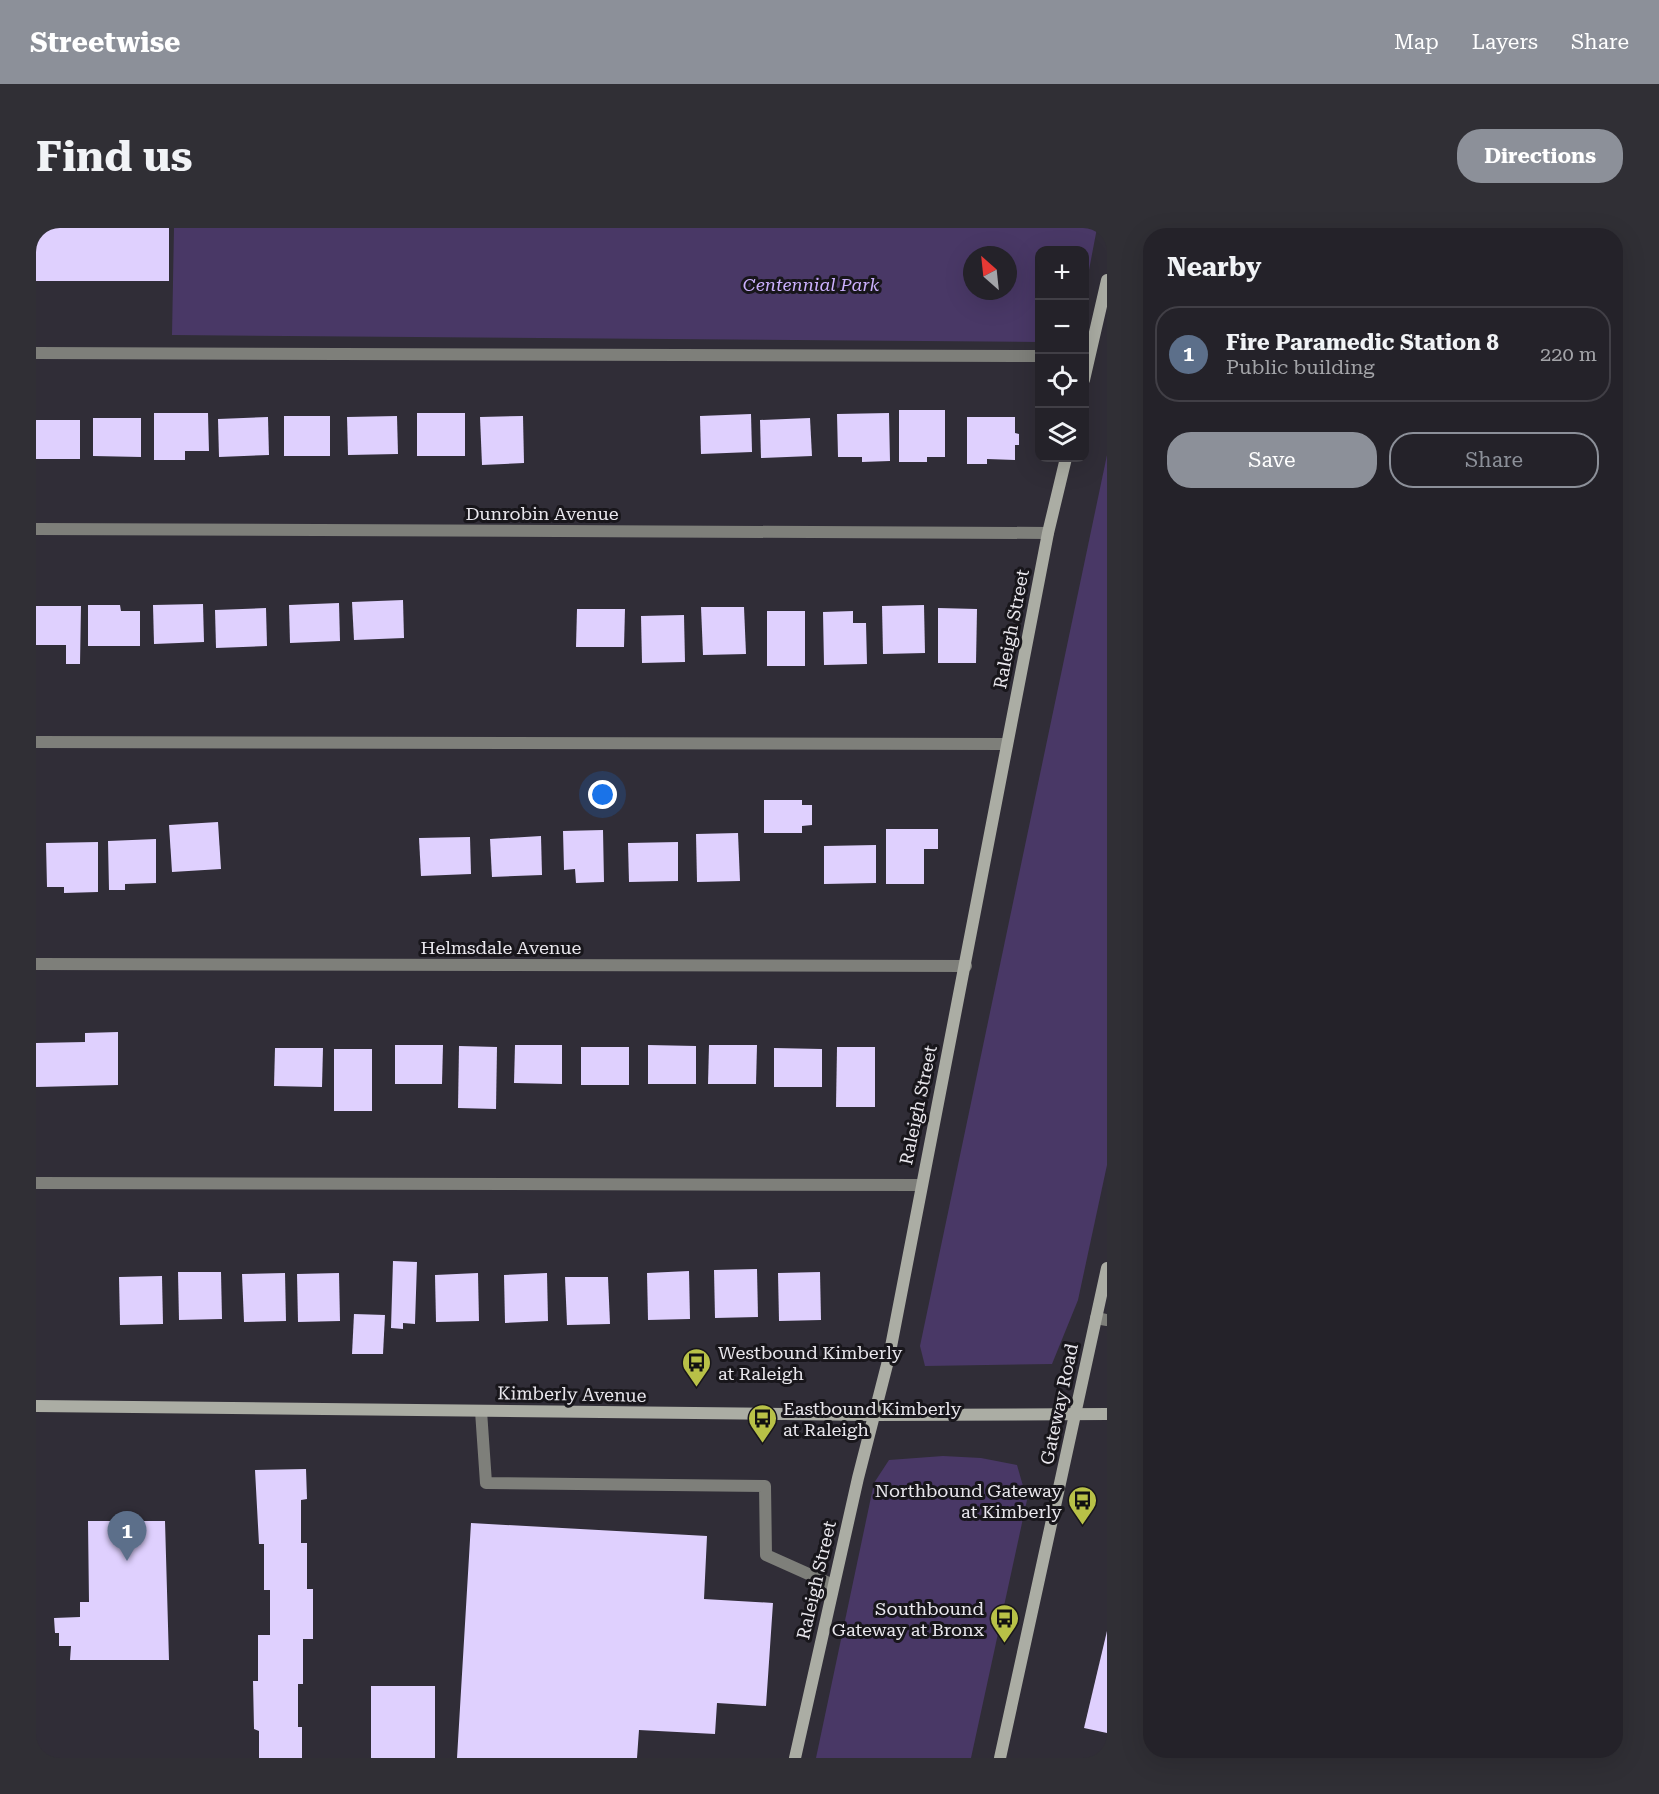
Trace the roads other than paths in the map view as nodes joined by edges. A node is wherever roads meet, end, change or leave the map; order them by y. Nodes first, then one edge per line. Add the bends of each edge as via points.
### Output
1 (1107, 279) edge
2 (36, 353) edge
3 (1088, 354) edge
4 (1035, 356) edge
5 (1065, 462) edge
6 (36, 529) edge
7 (1048, 533) junction
8 (36, 742) edge
9 (1007, 744) junction
10 (36, 964) edge
11 (966, 966) junction
12 (36, 1183) edge
13 (920, 1185) junction
14 (1107, 1268) edge
15 (1102, 1319) edge
16 (36, 1406) edge
17 (481, 1411) junction
18 (1074, 1414) junction
19 (1107, 1414) edge
20 (874, 1415) junction
21 (833, 1585) junction
22 (795, 1758) edge
23 (1000, 1758) edge

1 - 3 street
2 - 4 street
5 - 7 street, Raleigh Street
6 - 7 street, Dunrobin Avenue
7 - 9 street, Raleigh Street
8 - 9 street
9 - 11 street, Raleigh Street
10 - 11 street, Helmsdale Avenue
11 - 13 street, Raleigh Street
12 - 13 street
13 - 20 street, Raleigh Street via 889,1357
14 - 15 street, Gateway Road
15 - 18 street, Gateway Road
16 - 17 street, Kimberly Avenue
17 - 20 street, Kimberly Avenue
17 - 21 street via 486,1483 765,1486 766,1555
18 - 19 street, Kimberly Avenue
18 - 20 street, Kimberly Avenue
18 - 23 street, Gateway Road
20 - 21 street, Raleigh Street
21 - 22 street, Raleigh Street

